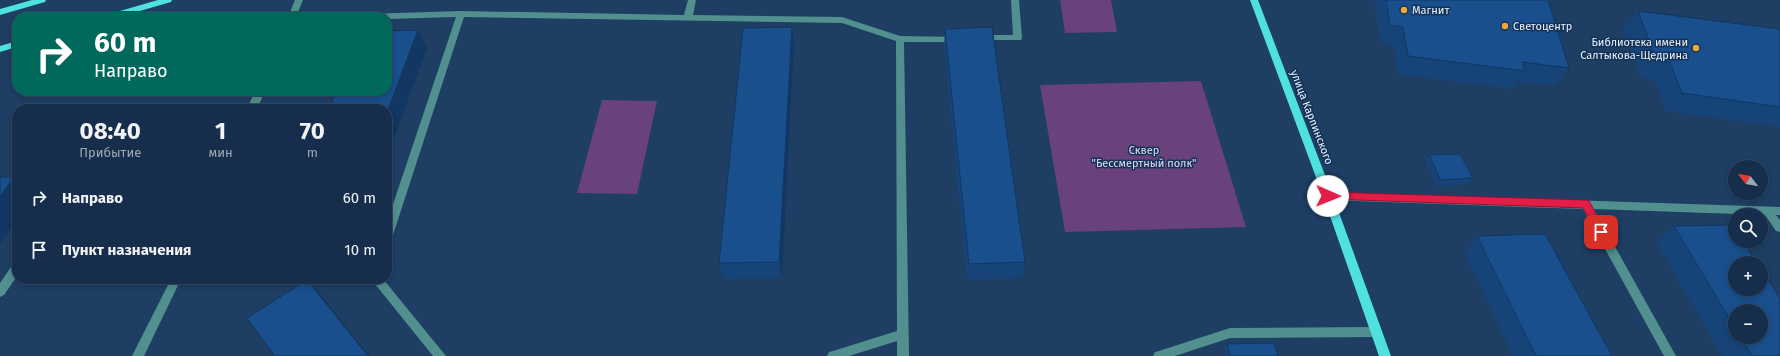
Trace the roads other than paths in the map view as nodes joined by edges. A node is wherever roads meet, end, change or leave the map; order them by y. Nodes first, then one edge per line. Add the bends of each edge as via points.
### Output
1 (42, 0) edge
2 (168, 0) edge
3 (299, 0) edge
4 (692, 0) edge
5 (1015, 0) edge
6 (1254, 0) edge
7 (0, 12) edge
8 (127, 12) edge
9 (294, 12) edge
10 (461, 14) junction
11 (392, 16) edge
12 (688, 18) junction
13 (900, 39) junction
14 (12, 45) edge
15 (0, 49) edge
16 (1328, 196) junction
17 (1586, 204) junction
18 (1728, 209) edge
19 (1768, 210) edge
20 (1768, 211) edge
21 (1780, 211) edge
22 (392, 223) edge
23 (1780, 228) edge
24 (12, 274) edge
25 (174, 284) edge
26 (380, 284) edge
27 (0, 292) edge
28 (1376, 332) junction
29 (902, 334) junction
30 (138, 356) edge
31 (440, 356) edge
32 (833, 356) edge
33 (902, 356) edge
34 (1159, 356) edge
35 (1385, 356) edge
36 (1670, 356) edge

1 - 7 main road
2 - 8 main road
3 - 9 street
4 - 12 street
5 - 13 street via 1018,38
6 - 16 main road, улица Карпинского
10 - 11 street
10 - 12 street
10 - 22 street
12 - 13 street via 842,20
13 - 29 street
14 - 15 main road
16 - 17 street
16 - 28 main road, улица Карпинского
17 - 18 street
17 - 36 street
19 - 21 street
20 - 23 street
24 - 27 street
25 - 30 street
26 - 31 street
28 - 34 street via 1230,333
28 - 35 main road, улица Карпинского
29 - 32 street
29 - 33 street

